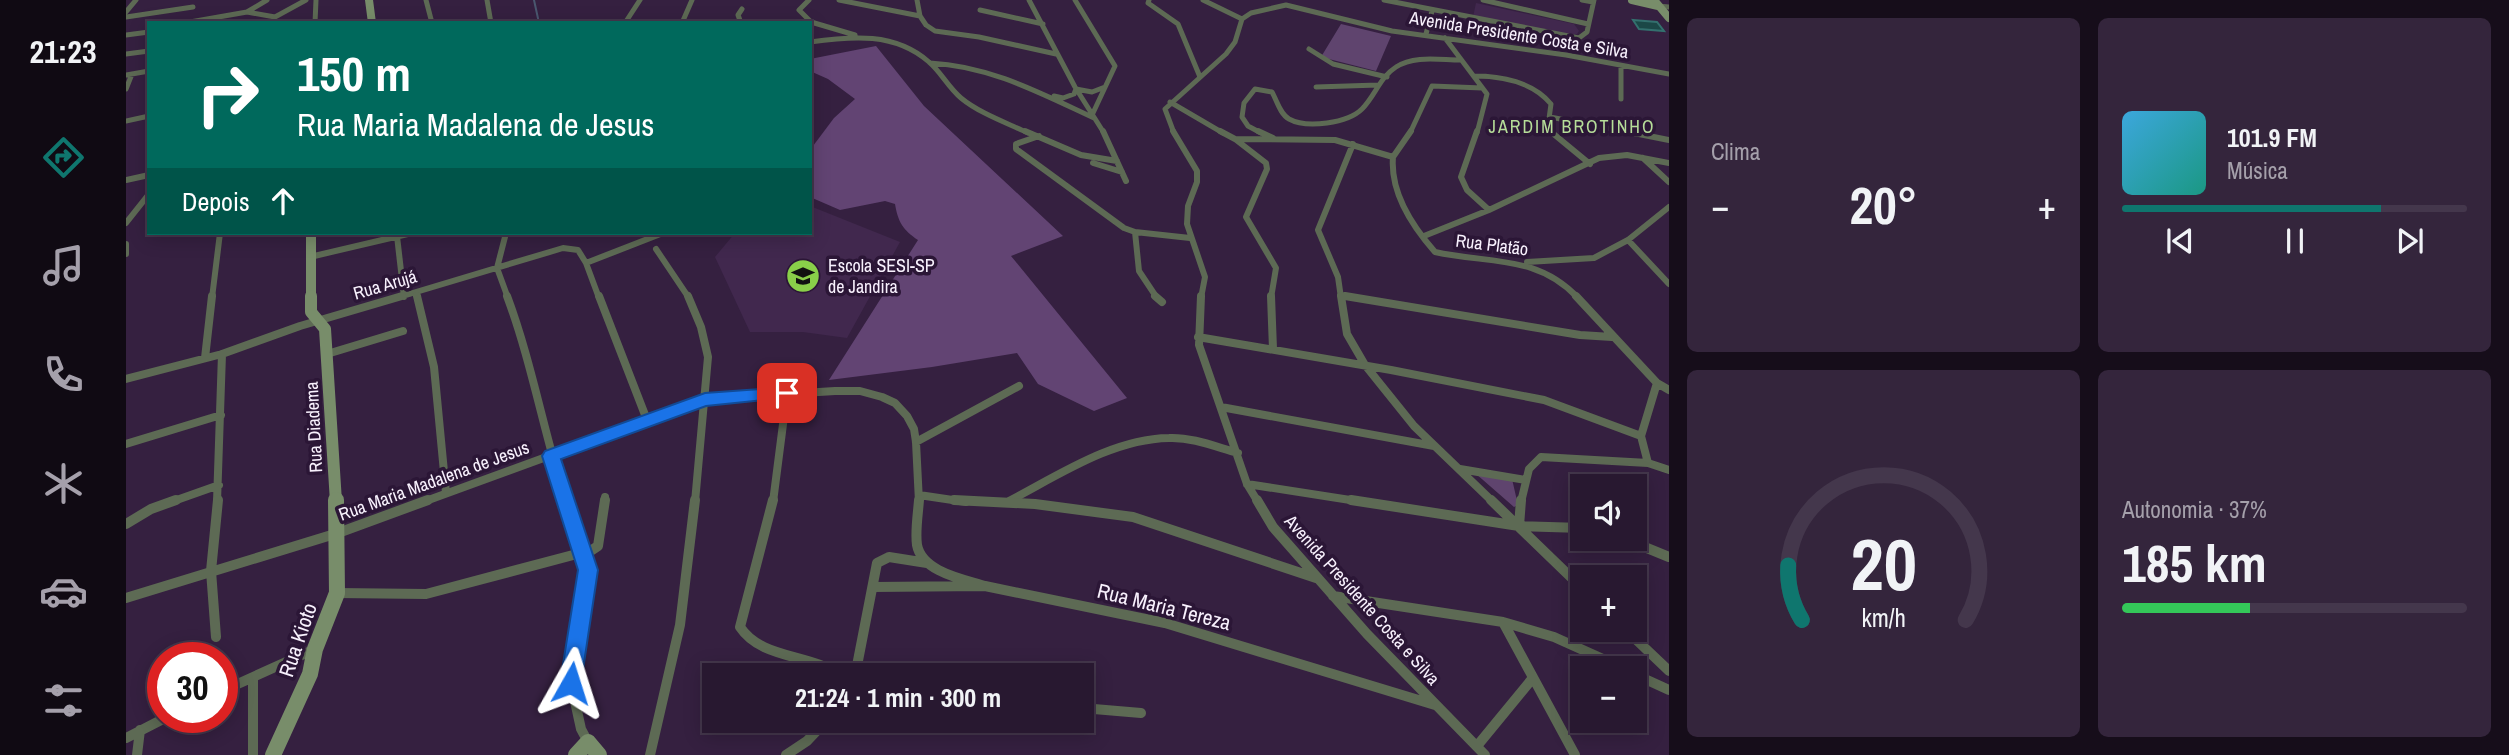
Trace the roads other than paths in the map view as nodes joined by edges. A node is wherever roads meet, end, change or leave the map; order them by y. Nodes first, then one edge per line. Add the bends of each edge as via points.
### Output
1 (135, 0) edge
2 (247, 0) edge
3 (267, 0) edge
4 (306, 0) edge
5 (316, 0) edge
6 (369, 0) edge
7 (426, 0) edge
8 (487, 0) edge
9 (640, 0) edge
10 (692, 0) edge
11 (809, 0) edge
12 (839, 0) edge
13 (917, 0) edge
14 (1029, 0) edge
15 (1074, 0) edge
16 (1149, 0) edge
17 (1203, 0) edge
18 (1279, 0) edge
19 (1384, 0) edge
20 (1483, 0) edge
21 (1582, 0) edge
22 (1632, 0) edge
23 (1593, 1) edge
24 (194, 3) edge
25 (1656, 3) edge
26 (1286, 5) junction
27 (1669, 6) edge
28 (742, 9) dead end
29 (980, 10) dead end
30 (1432, 11) junction
31 (126, 12) edge
32 (247, 12) junction
33 (920, 16) junction
34 (126, 17) edge
35 (275, 17) junction
36 (1669, 18) edge
37 (1242, 19) junction
38 (190, 21) edge
39 (200, 21) edge
40 (252, 21) edge
41 (268, 21) edge
42 (315, 21) edge
43 (372, 21) edge
44 (431, 21) edge
45 (491, 21) edge
46 (626, 21) edge
47 (683, 21) edge
48 (740, 21) edge
49 (812, 21) edge
50 (812, 21) edge
51 (1043, 23) junction
52 (1588, 24) junction
53 (147, 32) edge
54 (1426, 34) junction
55 (126, 35) edge
56 (855, 36) junction
57 (1445, 38) junction
58 (812, 42) edge
59 (1309, 49) dead end
60 (147, 51) edge
61 (126, 54) edge
62 (1056, 54) junction
63 (1460, 61) junction
64 (930, 62) junction
65 (1620, 66) junction
66 (147, 71) edge
67 (129, 74) edge
68 (1669, 74) edge
69 (1474, 76) junction
70 (1200, 77) junction
71 (1387, 77) junction
72 (1378, 85) junction
73 (1105, 87) junction
74 (1317, 87) dead end
75 (1027, 88) junction
76 (1482, 88) junction
77 (126, 89) edge
78 (1075, 91) junction
79 (1086, 92) junction
80 (1621, 99) dead end
81 (1170, 102) junction
82 (1096, 105) junction
83 (1083, 113) junction
84 (147, 116) edge
85 (1095, 116) junction
86 (1550, 117) junction
87 (126, 121) edge
88 (1039, 136) junction
89 (1235, 139) junction
90 (1278, 140) junction
91 (1669, 140) edge
92 (1353, 144) junction
93 (1072, 152) junction
94 (1393, 157) junction
95 (1643, 158) junction
96 (1117, 161) junction
97 (1669, 163) edge
98 (1590, 164) junction
99 (1122, 172) junction
100 (147, 175) edge
101 (126, 180) edge
102 (1126, 181) dead end
103 (1669, 182) edge
104 (147, 197) edge
105 (1669, 207) edge
106 (1489, 210) junction
107 (126, 223) edge
108 (1135, 232) junction
109 (220, 235) edge
110 (311, 235) edge
111 (402, 235) edge
112 (505, 235) edge
113 (657, 235) edge
114 (397, 236) junction
115 (1424, 236) junction
116 (1190, 237) junction
117 (1628, 240) junction
118 (126, 244) edge
119 (656, 249) dead end
120 (126, 254) edge
121 (310, 257) junction
122 (1521, 262) junction
123 (586, 263) junction
124 (497, 268) junction
125 (1669, 284) edge
126 (416, 293) junction
127 (1340, 295) junction
128 (404, 297) junction
129 (1162, 302) dead end
130 (319, 321) junction
131 (403, 331) dead end
132 (1198, 337) junction
133 (1612, 337) junction
134 (1273, 349) junction
135 (222, 354) junction
136 (327, 354) junction
137 (205, 358) junction
138 (1365, 365) junction
139 (126, 379) edge
140 (1657, 383) junction
141 (1020, 386) dead end
142 (1669, 390) edge
143 (787, 393) junction
144 (705, 400) junction
145 (1221, 407) junction
146 (221, 415) junction
147 (648, 420) junction
148 (1641, 436) junction
149 (916, 442) junction
150 (126, 444) edge
151 (1434, 446) junction
152 (1238, 453) junction
153 (551, 456) junction
154 (1648, 463) junction
155 (1458, 469) junction
156 (1669, 470) edge
157 (1526, 480) junction
158 (1247, 484) junction
159 (219, 485) junction
160 (446, 494) junction
161 (919, 495) junction
162 (605, 497) dead end
163 (1007, 502) junction
164 (126, 524) edge
165 (1519, 526) junction
166 (1570, 528) edge
167 (338, 533) junction
168 (1647, 548) edge
169 (582, 552) junction
170 (1669, 557) edge
171 (927, 563) junction
172 (211, 571) junction
173 (1570, 576) edge
174 (1319, 579) junction
175 (985, 586) junction
176 (873, 587) junction
177 (337, 593) junction
178 (1333, 596) junction
179 (126, 598) edge
180 (1503, 622) junction
181 (216, 637) dead end
182 (1639, 642) edge
183 (315, 649) junction
184 (1597, 656) edge
185 (821, 663) edge
186 (858, 663) edge
187 (1669, 671) edge
188 (253, 678) junction
189 (1532, 679) junction
190 (1647, 680) edge
191 (238, 684) edge
192 (1669, 690) edge
193 (1438, 706) junction
194 (1094, 709) edge
195 (1141, 713) dead end
196 (147, 727) edge
197 (140, 730) junction
198 (815, 733) edge
199 (126, 738) edge
200 (1477, 746) junction
201 (587, 751) edge
202 (137, 755) edge
203 (253, 755) edge
204 (273, 755) edge
205 (650, 755) edge
206 (786, 755) edge
207 (1485, 755) edge
208 (1575, 755) edge

1 - 31 street
2 - 32 street
3 - 32 street
4 - 35 street
5 - 42 street
6 - 43 street
7 - 44 street
8 - 45 street
9 - 46 street
10 - 47 street
11 - 50 street via 799,10
12 - 33 street
13 - 33 street
14 - 51 street
15 - 73 street via 1113,60 1114,72
16 - 70 street via 1181,28
17 - 37 street
18 - 26 street
19 - 30 street
20 - 52 street
21 - 23 street
22 - 25 street
23 - 52 street
24 - 34 street
24 - 38 street
25 - 27 street
25 - 36 street
26 - 37 street, Avenida Presidente Costa e Silva
26 - 54 street, Avenida Presidente Costa e Silva via 1383,30
28 - 48 street
29 - 51 street
30 - 52 street via 1579,38
30 - 54 street
32 - 35 street
32 - 39 street
32 - 40 street
33 - 62 street via 926,25 941,32
35 - 41 street
37 - 70 street via 1236,41
49 - 56 street
51 - 62 street
53 - 55 street
54 - 57 street, Avenida Presidente Costa e Silva
56 - 58 street
56 - 64 street via 893,41
57 - 63 street
57 - 65 street, Avenida Presidente Costa e Silva
59 - 71 street via 1326,62
60 - 61 street
62 - 78 street
63 - 69 street
63 - 71 street via 1405,63
64 - 75 street via 977,67
64 - 88 street via 959,97
65 - 68 street, Avenida Presidente Costa e Silva
65 - 80 street
66 - 67 street
67 - 77 street
69 - 76 street
69 - 86 street via 1499,77 1543,94 1551,104
70 - 81 street
71 - 72 street
72 - 74 street
72 - 90 street via 1354,116 1322,121 1289,119 1272,92 1255,89 1244,103 1242,120
73 - 79 street
73 - 82 street
75 - 78 street via 1058,97
75 - 83 street
76 - 94 street via 1432,86 1406,141
76 - 106 street via 1488,99 1461,177 1467,190
78 - 79 street
78 - 83 street via 1075,103
78 - 85 street
79 - 82 street
81 - 89 street
81 - 116 street, Avenida Presidente Costa e Silva via 1165,109 1167,120 1198,171 1188,206
82 - 85 street
83 - 85 street
84 - 87 street
85 - 96 street
86 - 91 street
86 - 98 street via 1551,133
88 - 93 street
88 - 108 street via 1020,141 1016,149 1087,203
89 - 90 street
89 - 134 street via 1264,160 1267,169 1246,217 1276,268 1270,300
90 - 92 street
92 - 94 street
92 - 127 street via 1318,230 1338,277
93 - 96 street
93 - 99 street
94 - 115 street, Rua Platão via 1392,179
95 - 97 street
95 - 98 street via 1607,156
95 - 103 street
96 - 99 street
98 - 106 street
99 - 102 street
100 - 101 street
104 - 107 street
105 - 117 street
106 - 115 street
108 - 116 street
108 - 129 street via 1139,272 1146,288
109 - 137 street
110 - 121 street, Rua Diadema
111 - 114 street
112 - 124 street
113 - 123 street
114 - 121 street
114 - 128 street
115 - 122 street, Rua Platão via 1432,250 1442,254
116 - 132 street, Avenida Presidente Costa e Silva via 1205,277
117 - 122 street via 1594,258
117 - 125 street
118 - 120 street
119 - 144 street via 675,272 704,330 708,357
121 - 130 street, Rua Diadema via 311,312
122 - 133 street, Rua Platão via 1549,272 1565,284
123 - 124 street, Rua Arujá via 578,250 563,248
123 - 147 street
124 - 126 street, Rua Arujá
124 - 153 street via 518,325
126 - 128 street, Rua Arujá
126 - 160 street via 440,396
127 - 133 street
127 - 138 street via 1348,334
128 - 130 street, Rua Arujá
130 - 135 street, Rua Arujá
130 - 136 street, Rua Diadema via 325,329
131 - 136 street
132 - 134 street
132 - 145 street, Avenida Presidente Costa e Silva
133 - 140 street, Rua Platão
134 - 138 street
135 - 137 street, Rua Arujá
135 - 146 street
136 - 167 street, Rua Diadema
137 - 139 street, Rua Arujá
138 - 148 street via 1544,400
138 - 151 street
140 - 142 street, Rua Platão
140 - 148 street
141 - 149 street
143 - 144 street, Rua Maria Madalena de Jesus
143 - 149 street, Rua Maria Madalena de Jesus via 860,391 882,397 907,416
143 - 185 street via 774,498 740,627 745,639 757,646
144 - 147 street, Rua Maria Madalena de Jesus
144 - 205 street via 680,625
145 - 151 street
145 - 152 street, Avenida Presidente Costa e Silva
146 - 150 street
146 - 159 street
147 - 153 street, Rua Maria Madalena de Jesus
148 - 154 street
149 - 161 street
151 - 155 street
152 - 158 street, Avenida Presidente Costa e Silva
152 - 163 street via 1180,439 1126,444
153 - 160 street, Rua Maria Madalena de Jesus
153 - 169 street
154 - 156 street
154 - 157 street via 1541,457 1532,461
155 - 157 street
155 - 165 street
157 - 165 street
158 - 165 street
158 - 174 street, Avenida Presidente Costa e Silva via 1273,527
159 - 164 street via 151,509
159 - 172 street
160 - 167 street, Rua Maria Madalena de Jesus
161 - 163 street
161 - 171 street via 917,544
162 - 169 street via 598,546
163 - 174 street via 1133,517
165 - 166 street
165 - 173 street
167 - 172 street, Rua Maria Madalena de Jesus
167 - 177 street, Rua Kioto
168 - 170 street
169 - 177 street via 426,594
169 - 201 street via 588,570 571,683
171 - 175 street
171 - 176 street via 883,558 877,563
172 - 179 street, Rua Maria Madalena de Jesus
172 - 181 street
174 - 178 street, Avenida Presidente Costa e Silva
175 - 176 street, Rua Maria Tereza
175 - 193 street, Rua Maria Tereza via 1166,624
176 - 186 street
177 - 183 street, Rua Kioto
178 - 180 street
178 - 193 street, Avenida Presidente Costa e Silva
180 - 184 street via 1555,637
180 - 189 street
182 - 187 street
183 - 188 street
183 - 204 street, Rua Kioto via 310,674
188 - 191 street
188 - 203 street
189 - 200 street
189 - 208 street
190 - 192 street
193 - 200 street, Avenida Presidente Costa e Silva
194 - 195 street
196 - 197 street
197 - 199 street
197 - 202 street
198 - 206 street
200 - 207 street, Avenida Presidente Costa e Silva

